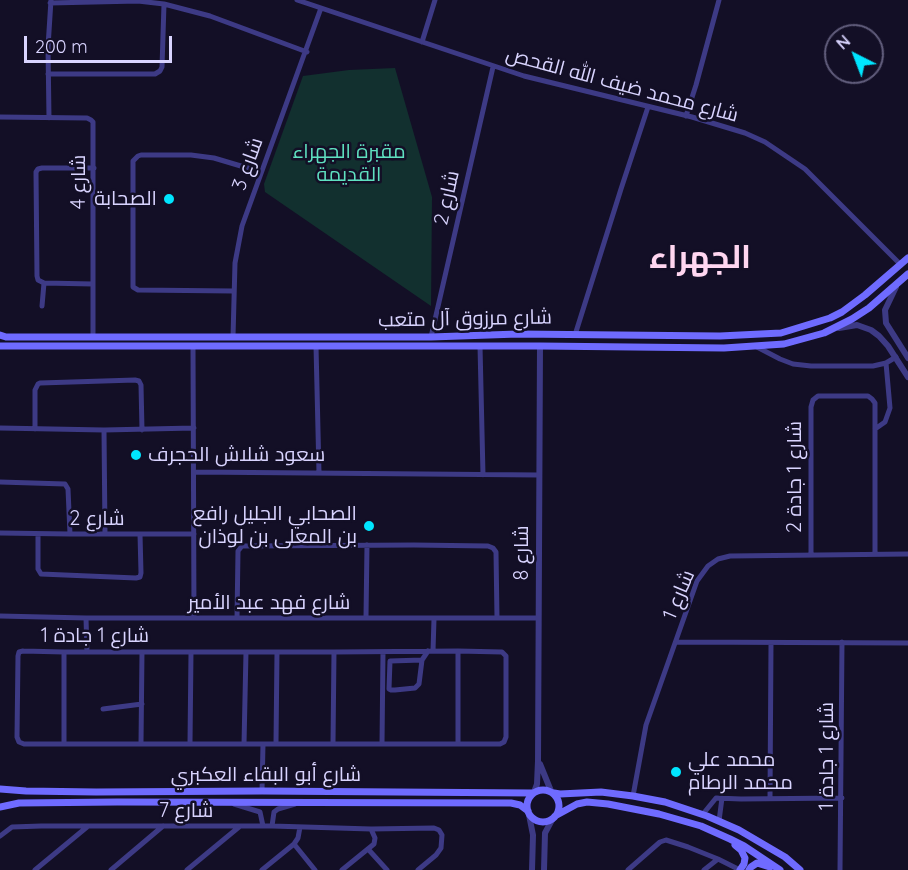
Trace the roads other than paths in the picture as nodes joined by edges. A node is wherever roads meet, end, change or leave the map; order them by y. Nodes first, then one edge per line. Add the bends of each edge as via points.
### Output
1 (297, 0) edge
2 (435, 0) edge
3 (719, 0) edge
4 (51, 2) edge
5 (164, 4) junction
6 (321, 8) junction
7 (422, 42) junction
8 (307, 52) junction
9 (493, 67) junction
10 (48, 74) junction
11 (648, 106) junction
12 (686, 116) junction
13 (0, 117) edge
14 (48, 118) junction
15 (94, 168) junction
16 (261, 172) junction
17 (908, 258) edge
18 (901, 265) junction
19 (906, 276) edge
20 (44, 283) junction
21 (93, 284) junction
22 (233, 291) junction
23 (42, 306) dead end
24 (833, 329) junction
25 (575, 335) junction
26 (0, 336) edge
27 (93, 337) junction
28 (164, 337) junction
29 (179, 337) junction
30 (233, 337) junction
31 (367, 337) junction
32 (382, 337) junction
33 (431, 337) junction
34 (896, 340) junction
35 (0, 346) edge
36 (163, 346) junction
37 (179, 346) junction
38 (194, 346) junction
39 (316, 346) junction
40 (366, 346) junction
41 (382, 346) junction
42 (480, 346) junction
43 (540, 346) junction
44 (754, 346) junction
45 (888, 346) junction
46 (896, 357) junction
47 (908, 358) edge
48 (886, 363) junction
49 (908, 377) edge
50 (0, 428) edge
51 (194, 428) junction
52 (35, 429) junction
53 (875, 429) junction
54 (104, 430) junction
55 (142, 430) junction
56 (194, 472) junction
57 (319, 473) junction
58 (483, 475) junction
59 (539, 475) junction
60 (0, 482) edge
61 (0, 533) edge
62 (38, 534) junction
63 (70, 534) junction
64 (105, 534) junction
65 (140, 534) junction
66 (194, 534) junction
67 (367, 545) junction
68 (875, 554) junction
69 (908, 554) edge
70 (811, 555) junction
71 (0, 616) edge
72 (366, 617) junction
73 (86, 618) junction
74 (194, 618) junction
75 (237, 618) junction
76 (434, 618) junction
77 (497, 618) junction
78 (538, 618) junction
79 (676, 642) junction
80 (842, 642) junction
81 (771, 643) junction
82 (908, 643) edge
83 (431, 651) junction
84 (458, 651) junction
85 (64, 652) junction
86 (87, 652) junction
87 (142, 652) junction
88 (191, 652) junction
89 (246, 652) junction
90 (277, 652) junction
91 (334, 652) junction
92 (383, 652) junction
93 (422, 660) junction
94 (142, 704) junction
95 (103, 710) dead end
96 (64, 743) junction
97 (141, 743) junction
98 (190, 743) junction
99 (276, 743) junction
100 (333, 743) junction
101 (458, 743) junction
102 (244, 744) junction
103 (263, 744) junction
104 (382, 744) junction
105 (538, 761) junction
106 (0, 789) edge
107 (262, 791) junction
108 (177, 792) junction
109 (377, 792) junction
110 (552, 792) junction
111 (533, 793) junction
112 (633, 796) junction
113 (722, 798) junction
114 (770, 798) junction
115 (842, 798) junction
116 (117, 802) junction
117 (322, 802) junction
118 (230, 803) junction
119 (297, 804) junction
120 (0, 807) edge
121 (529, 813) junction
122 (703, 814) junction
123 (554, 817) junction
124 (719, 821) junction
125 (163, 826) junction
126 (263, 826) junction
127 (272, 826) junction
128 (87, 827) junction
129 (240, 827) junction
130 (300, 827) junction
131 (371, 828) junction
132 (2, 834) edge
133 (718, 834) junction
134 (294, 844) junction
135 (369, 849) junction
136 (718, 858) junction
137 (35, 870) edge
138 (111, 870) edge
139 (187, 870) edge
140 (262, 870) edge
141 (315, 870) edge
142 (342, 870) edge
143 (387, 870) edge
144 (418, 870) edge
145 (532, 870) edge
146 (544, 870) edge
147 (628, 870) edge
148 (704, 870) edge
149 (740, 870) edge
150 (749, 870) edge
151 (779, 870) edge
152 (800, 870) edge
153 (840, 870) edge

1 - 6 street, شارع محمد ضيف الله القحص
2 - 7 street
3 - 12 street
4 - 5 street via 138,0
4 - 10 street
5 - 8 street via 210,16
5 - 10 street via 160,71
6 - 7 street, شارع محمد ضيف الله القحص
6 - 8 street, شارع 3
7 - 9 street, شارع محمد ضيف الله القحص
8 - 16 street, شارع 3
9 - 11 street, شارع محمد ضيف الله القحص
9 - 33 street, شارع 2
10 - 14 street
11 - 12 street, شارع محمد ضيف الله القحص
11 - 25 street
12 - 18 street, شارع محمد ضيف الله القحص via 745,133 784,154 805,169
13 - 14 street, شارع 4
14 - 15 street, شارع 4 via 87,118 93,122
15 - 20 street via 37,171 37,276
15 - 21 street, شارع 4
16 - 22 street, شارع 3 via 240,235
16 - 22 street via 191,155 141,155 133,161 134,288
17 - 18 main road, شارع مرزوق آل متعب
18 - 25 main road, شارع مرزوق آل متعب via 842,312 781,333
19 - 24 main road, شارع مرزوق آل متعب via 869,308
19 - 34 street via 894,289 885,310 886,322
20 - 21 street
20 - 23 street
21 - 27 street, شارع 4
22 - 30 street, شارع 3
24 - 44 main road, شارع مرزوق آل متعب via 784,344
24 - 45 street via 865,327
25 - 33 main road, شارع مرزوق آل متعب
26 - 27 main road, شارع مرزوق آل متعب
27 - 28 main road, شارع مرزوق آل متعب
28 - 29 main road, شارع مرزوق آل متعب
28 - 36 main road
29 - 30 main road, شارع مرزوق آل متعب
29 - 37 main road
30 - 31 main road, شارع مرزوق آل متعب
31 - 32 main road, شارع مرزوق آل متعب
31 - 40 main road via 370,341
32 - 33 main road, شارع مرزوق آل متعب
32 - 41 main road
34 - 45 street via 889,341
34 - 47 street
35 - 36 main road, شارع مرزوق آل متعب
36 - 37 main road, شارع مرزوق آل متعب
37 - 38 main road, شارع مرزوق آل متعب
38 - 39 main road, شارع مرزوق آل متعب
38 - 51 street
39 - 40 main road, شارع مرزوق آل متعب
39 - 57 street
40 - 41 main road, شارع مرزوق آل متعب
41 - 42 main road, شارع مرزوق آل متعب
42 - 43 main road, شارع مرزوق آل متعب
42 - 58 street
43 - 44 main road, شارع مرزوق آل متعب
43 - 59 street, شارع 8
44 - 48 street via 793,364
45 - 46 street
46 - 48 street
46 - 49 street
48 - 53 street via 890,408 885,422
50 - 52 street
51 - 55 street
51 - 56 street
52 - 54 street
52 - 55 street via 35,390 40,383 135,380 141,385
53 - 68 street, شارع 1 جادة 2
53 - 70 street, شارع 1 جادة 2 via 875,406 868,396 818,396 812,402
54 - 55 street
54 - 64 street
56 - 57 street
56 - 66 street
57 - 58 street
58 - 59 street
59 - 78 street, شارع 8
60 - 63 street via 65,484
61 - 62 street, شارع 2
62 - 63 street, شارع 2
62 - 65 street via 41,574 136,578 141,573
63 - 64 street, شارع 2
64 - 65 street, شارع 2
65 - 66 street, شارع 2
66 - 74 street
67 - 72 street
67 - 75 street via 241,547
67 - 77 street via 491,546 496,552
68 - 69 street, شارع 1
68 - 70 street, شارع 1
70 - 79 street, شارع 1 via 730,556 712,562 697,581
71 - 73 street, شارع فهد عبد الأمير
72 - 75 street, شارع فهد عبد الأمير
72 - 76 street, شارع فهد عبد الأمير
73 - 74 street, شارع فهد عبد الأمير
73 - 86 street
74 - 75 street, شارع فهد عبد الأمير
76 - 77 street, شارع فهد عبد الأمير
76 - 83 street
77 - 78 street, شارع فهد عبد الأمير
78 - 105 street, شارع 8
79 - 81 street
79 - 112 street, شارع 1 via 646,725
80 - 81 street
80 - 82 street
80 - 115 street, شارع 1 جادة 1
81 - 114 street
83 - 84 street, شارع 1 جادة 1
83 - 92 street, شارع 1 جادة 1
83 - 93 street
84 - 101 street
84 - 101 street, شارع 1 جادة 1 via 506,654 506,737 500,744
85 - 86 street, شارع 1 جادة 1
85 - 96 street
85 - 96 street, شارع 1 جادة 1 via 18,654 17,737 24,744
86 - 87 street, شارع 1 جادة 1
87 - 88 street, شارع 1 جادة 1
87 - 94 street
88 - 89 street, شارع 1 جادة 1
88 - 98 street
89 - 90 street, شارع 1 جادة 1
89 - 102 street
90 - 91 street, شارع 1 جادة 1
90 - 99 street
91 - 92 street, شارع 1 جادة 1
91 - 100 street
92 - 104 street
93 - 93 street via 415,688 389,689 390,661
94 - 95 street
94 - 97 street
96 - 97 street, شارع 1 جادة 1
97 - 98 street, شارع 1 جادة 1
98 - 102 street, شارع 1 جادة 1
99 - 100 street, شارع 1 جادة 1
99 - 103 street, شارع 1 جادة 1
100 - 104 street, شارع 1 جادة 1
101 - 104 street, شارع 1 جادة 1
102 - 103 street, شارع 1 جادة 1
103 - 107 street
105 - 110 street, شارع 8
105 - 111 street, شارع 8
106 - 108 main road, شارع أبو البقاء العكبري
107 - 108 main road, شارع أبو البقاء العكبري
107 - 109 main road, شارع أبو البقاء العكبري
108 - 116 main road via 120,795
109 - 111 main road, شارع أبو البقاء العكبري
109 - 117 main road via 376,799
110 - 111 main road via 542,789
110 - 112 main road
110 - 123 main road via 559,805
111 - 121 main road via 527,803
112 - 122 main road
113 - 114 street
113 - 122 street via 716,798
113 - 124 street
114 - 115 street
115 - 153 street, شارع 1 جادة 1
116 - 118 main road, شارع أبو البقاء العكبري
116 - 120 main road, شارع أبو البقاء العكبري via 19,803
117 - 119 main road, شارع أبو البقاء العكبري
117 - 121 main road, شارع أبو البقاء العكبري via 511,803
118 - 119 main road, شارع أبو البقاء العكبري
118 - 126 street via 260,812
119 - 127 street via 274,812
121 - 123 main road via 540,822
121 - 145 street
122 - 124 main road
123 - 133 main road via 577,804 608,804 659,814
123 - 146 street via 545,833
124 - 152 main road via 765,844
125 - 128 street, شارع 7
125 - 129 street, شارع 7
125 - 138 street
126 - 127 street, شارع 7
126 - 129 street, شارع 7
127 - 130 street, شارع 7
128 - 132 street, شارع 7 via 17,826
128 - 137 street
129 - 139 street
130 - 131 street, شارع 7
130 - 134 street
131 - 135 street via 375,841
131 - 144 street, شارع 7 via 439,830 441,848
133 - 149 main road via 744,853 746,858
133 - 151 main road
134 - 140 street
134 - 141 street
135 - 142 street
135 - 143 street
136 - 147 street via 666,840
136 - 148 street
136 - 149 street
150 - 151 main road via 760,863

